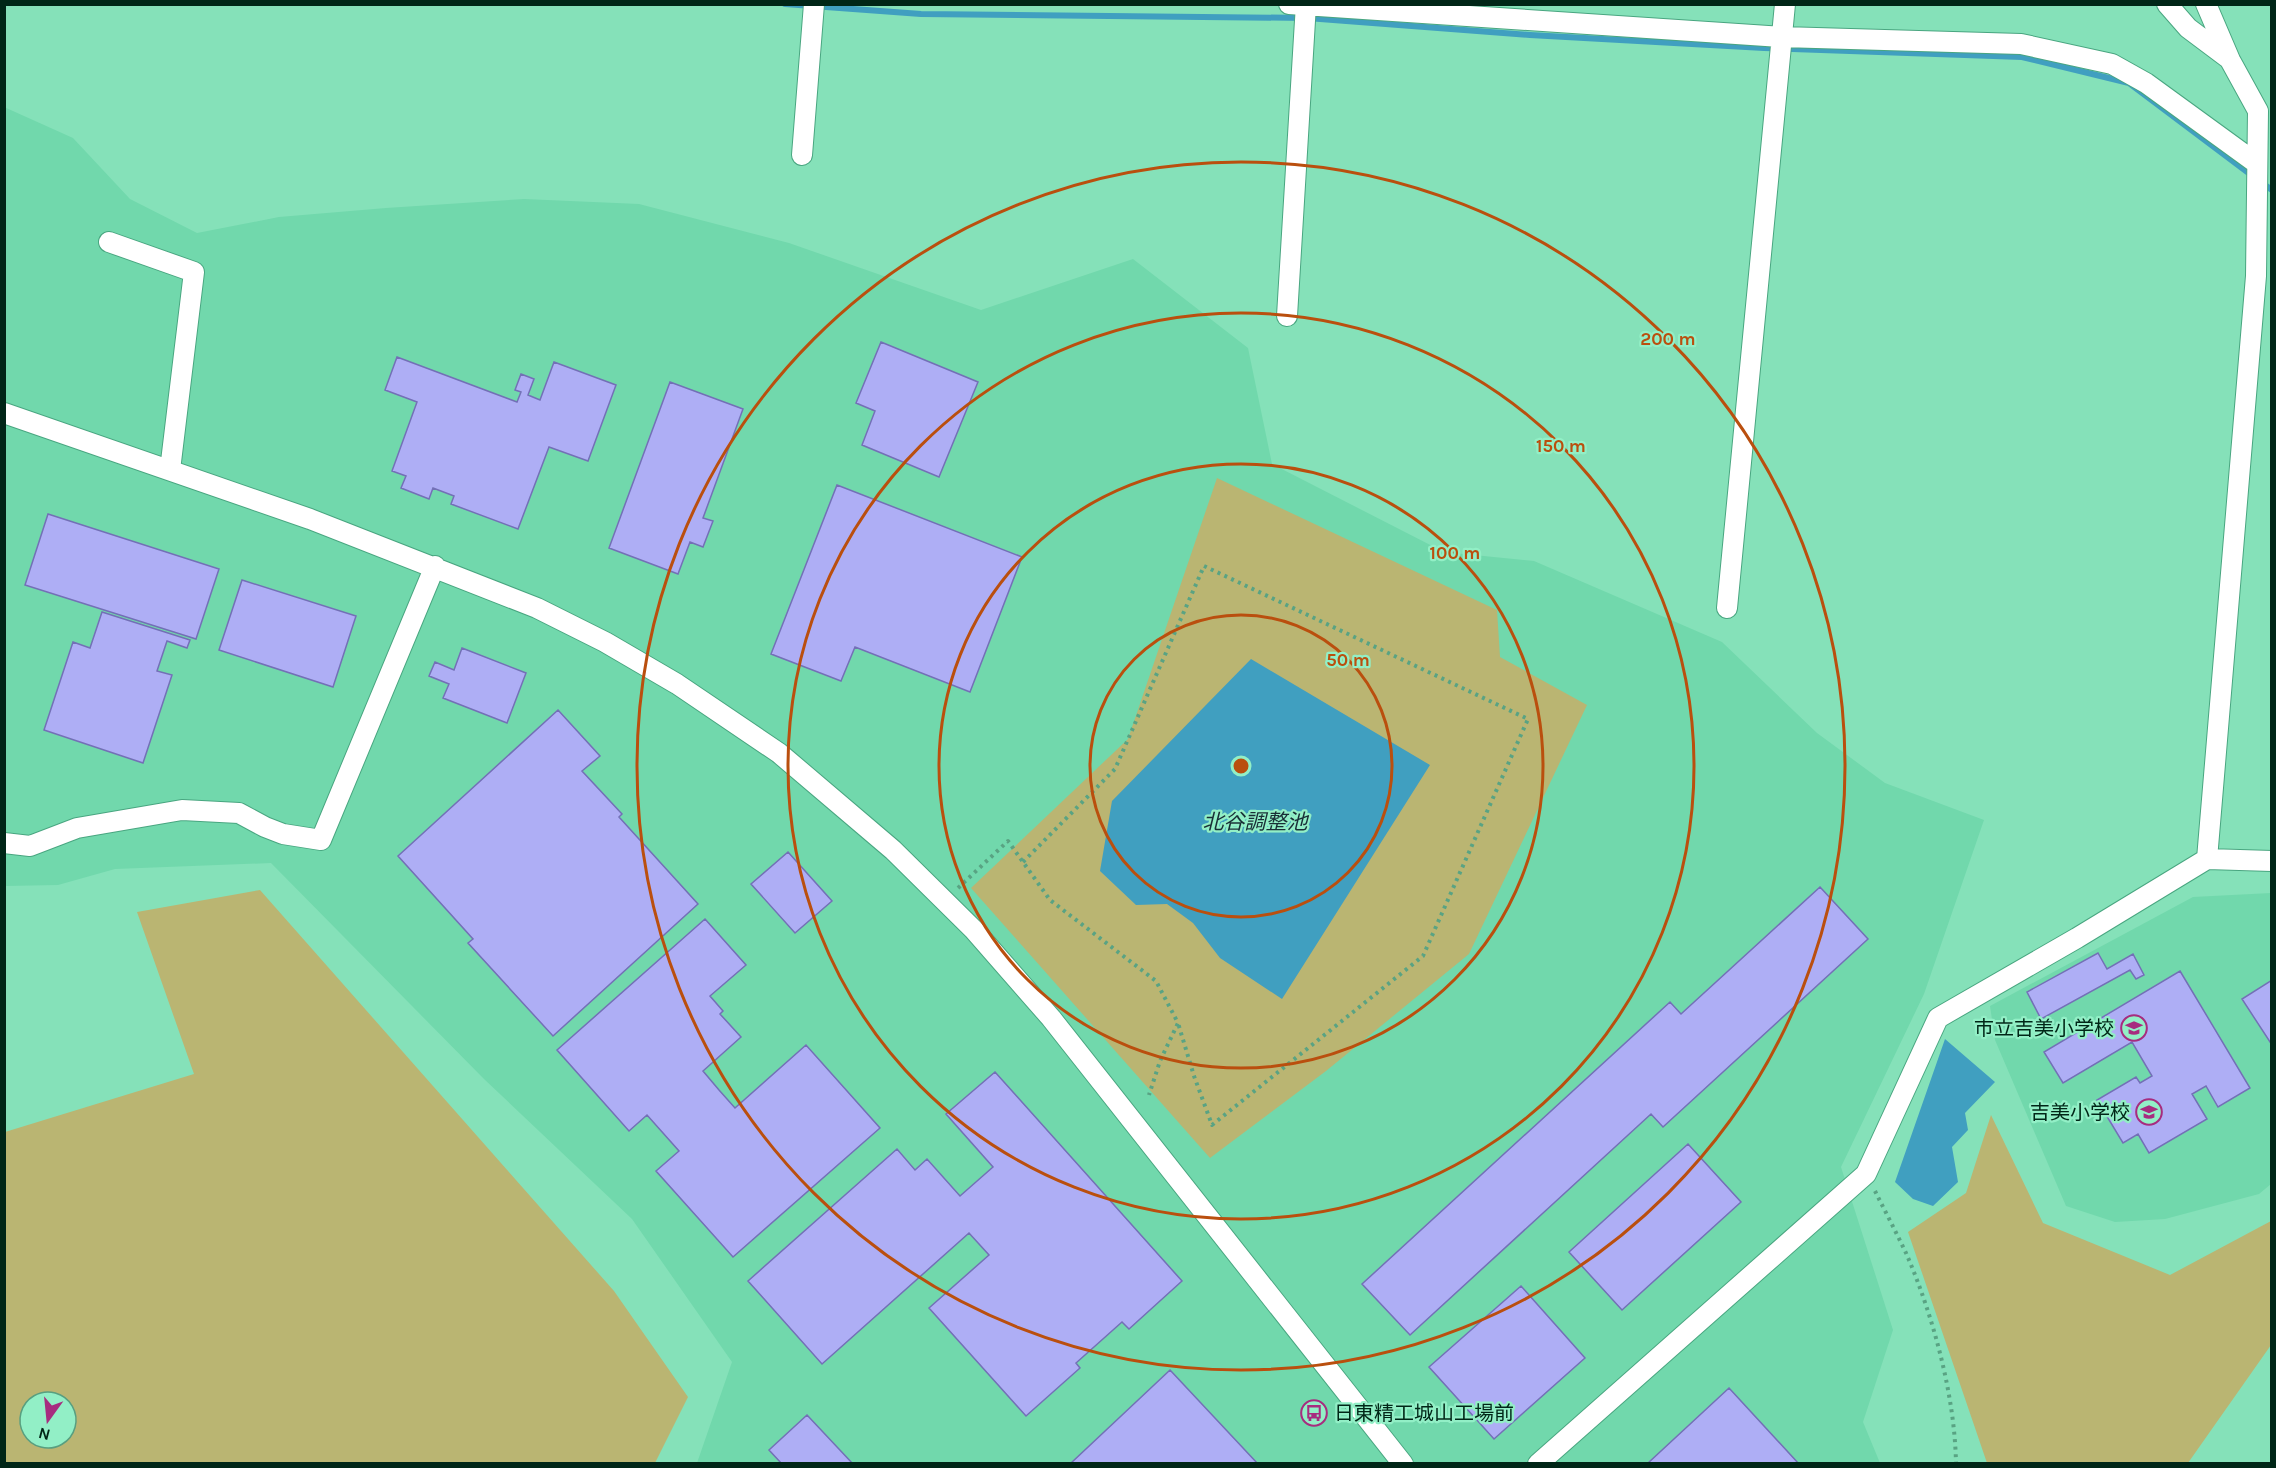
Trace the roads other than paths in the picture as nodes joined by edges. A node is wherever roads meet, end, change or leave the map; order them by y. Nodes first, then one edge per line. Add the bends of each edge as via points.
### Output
1 (814, 4) edge
2 (1785, 4) edge
3 (2167, 4) edge
4 (2206, 4) edge
5 (1300, 5) edge
6 (1782, 37) junction
7 (2230, 60) junction
8 (802, 155) dead end
9 (2256, 163) junction
10 (109, 242) dead end
11 (1287, 316) dead end
12 (4, 412) edge
13 (170, 470) junction
14 (435, 566) junction
15 (1727, 608) dead end
16 (4, 843) edge
17 (2207, 859) junction
18 (2271, 861) edge
19 (1403, 1464) edge
20 (1538, 1464) edge

1 - 8 street
2 - 6 street
3 - 7 street via 2188,28
4 - 7 street
5 - 6 street
5 - 11 street
6 - 9 street via 2021,44 2112,64 2146,83
6 - 15 street
7 - 9 street via 2258,111
9 - 17 street via 2256,276
10 - 13 street via 194,272
12 - 13 street
13 - 14 street
14 - 16 street via 321,840 283,834 239,813 182,810 77,828 30,846
14 - 19 street via 537,608 677,684 779,753 893,850 974,930 1051,1018
17 - 18 street
17 - 20 street via 1938,1018 1866,1174

